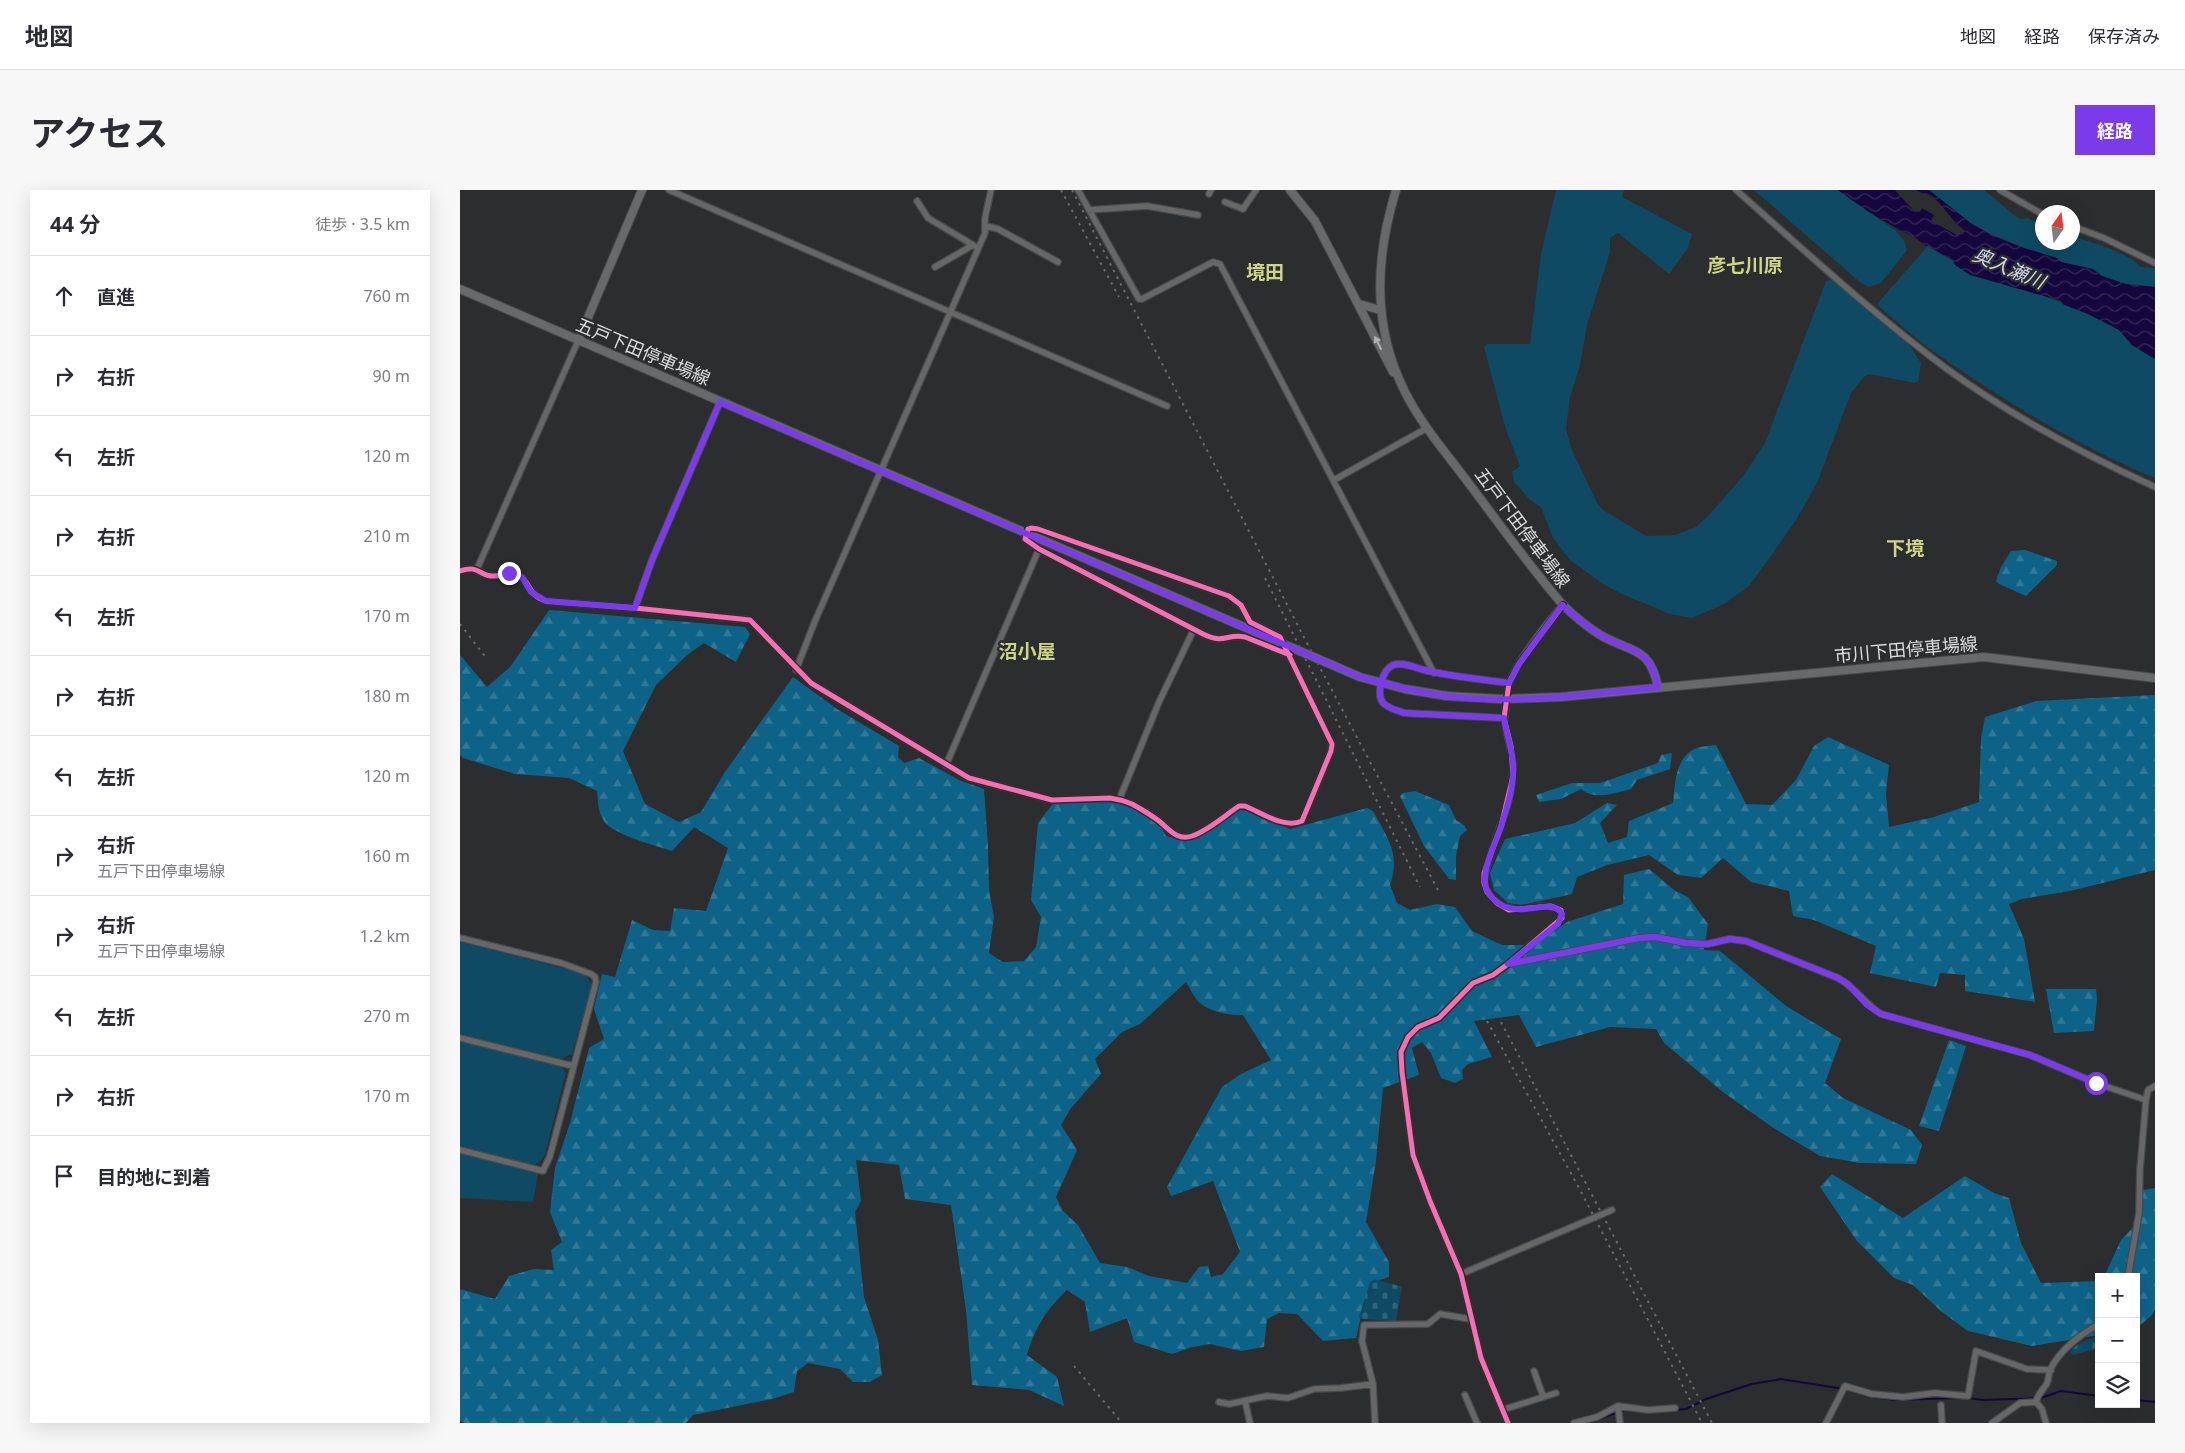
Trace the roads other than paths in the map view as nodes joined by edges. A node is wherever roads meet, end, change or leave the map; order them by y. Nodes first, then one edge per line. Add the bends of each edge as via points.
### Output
1 (642, 190) edge
2 (669, 190) edge
3 (991, 190) edge
4 (1078, 190) edge
5 (1256, 190) edge
6 (1290, 190) edge
7 (1396, 190) edge
8 (1736, 190) edge
9 (2003, 191) edge
10 (917, 201) dead end
11 (1225, 202) dead end
12 (1089, 210) junction
13 (2035, 210) edge
14 (1198, 215) dead end
15 (986, 226) junction
16 (2080, 229) edge
17 (975, 246) junction
18 (1058, 262) dead end
19 (2155, 263) edge
20 (936, 267) dead end
21 (460, 289) edge
22 (1359, 304) junction
23 (950, 312) junction
24 (1380, 312) junction
25 (1365, 318) junction
26 (578, 341) junction
27 (1400, 380) junction
28 (720, 402) junction
29 (1167, 406) dead end
30 (1427, 428) junction
31 (881, 471) junction
32 (1334, 480) junction
33 (2155, 487) edge
34 (1026, 534) junction
35 (1039, 549) junction
36 (476, 569) junction
37 (460, 571) edge
38 (1562, 605) junction
39 (635, 608) junction
40 (1194, 629) junction
41 (1290, 656) junction
42 (796, 670) junction
43 (1434, 673) junction
44 (2155, 678) edge
45 (1658, 687) junction
46 (1506, 708) dead end
47 (1504, 718) junction
48 (946, 765) junction
49 (1119, 800) junction
50 (460, 938) edge
51 (1508, 964) junction
52 (460, 1038) edge
53 (573, 1066) junction
54 (2155, 1086) edge
55 (2146, 1100) junction
56 (460, 1150) edge
57 (1612, 1210) dead end
58 (2129, 1273) edge
59 (1461, 1274) junction
60 (1470, 1319) junction
61 (2095, 1327) edge
62 (2051, 1370) junction
63 (1534, 1371) dead end
64 (1373, 1384) junction
65 (1556, 1393) dead end
66 (1465, 1395) dead end
67 (1543, 1396) junction
68 (1246, 1401) junction
69 (1219, 1402) dead end
70 (2036, 1402) junction
71 (1618, 1406) junction
72 (1941, 1406) dead end
73 (1675, 1408) dead end
74 (1502, 1410) junction
75 (1250, 1423) edge
76 (1375, 1423) edge
77 (1477, 1423) edge
78 (1508, 1423) edge
79 (1574, 1423) edge
80 (1620, 1423) edge
81 (1826, 1423) edge
82 (1942, 1423) edge
83 (1992, 1423) edge
84 (2046, 1423) edge

1 - 26 main road
2 - 23 street
3 - 15 street
4 - 12 street
5 - 11 street via 1243,209
6 - 22 main road via 1315,221
7 - 24 main road, 五戸下田停車場線 via 1382,246
8 - 33 street via 1853,294 1948,370 2042,430
9 - 13 street
10 - 17 street via 928,218
12 - 14 street via 1147,206
12 - 32 street via 1139,299 1213,262 1220,264
15 - 17 street
15 - 18 street via 998,229
16 - 19 street
17 - 20 street
17 - 23 street
21 - 26 main road, 五戸下田停車場線
22 - 24 main road
22 - 25 main road
23 - 29 street
23 - 31 street
24 - 25 main road
24 - 27 main road, 五戸下田停車場線
27 -> 25 main road
26 - 28 main road, 五戸下田停車場線
26 - 36 street
27 - 30 main road, 五戸下田停車場線
28 - 31 main road, 五戸下田停車場線
28 - 39 street via 652,560
30 - 32 street
30 - 38 main road, 五戸下田停車場線
31 - 34 main road, 五戸下田停車場線
31 - 42 street
32 - 43 street
34 - 35 street via 1027,542
34 - 41 street via 1031,528 1038,529 1229,596 1241,605 1250,622 1280,637
34 - 45 main road, 五戸下田停車場線, bridge via 1360,677 1405,689 1447,696 1501,699 1561,697
35 - 40 street
35 - 48 street
36 - 37 street
36 - 39 street via 493,577 516,574 522,577 531,592 546,601
38 - 43 street via 1519,664 1508,686
38 - 45 main road, 五戸下田停車場線 via 1592,630 1640,652 1654,669
39 - 42 street via 750,620
40 - 41 street via 1217,640 1245,637
40 - 49 street via 1159,702
41 - 49 street via 1332,744 1302,822 1285,823 1239,806 1200,832 1190,836 1176,835 1132,804
42 - 48 street via 811,683
43 - 47 street via 1402,664 1393,665 1383,677 1382,701 1388,708 1404,713
44 - 45 main road, 市川下田停車場線 via 1984,657
46 - 47 street
47 - 51 street via 1513,776 1501,826 1484,873 1484,883 1497,903 1509,910 1552,906 1562,914 1558,924
48 - 49 street via 969,778 1052,800
50 - 53 street via 561,964 595,977
51 - 55 street via 1639,938 1707,944 1730,939 1746,941 1843,981 1881,1014 2030,1055
51 - 59 street via 1472,983 1439,1018 1418,1026 1401,1052 1413,1155
52 - 53 street
53 - 56 street via 550,1156 543,1171
54 - 55 street via 2148,1090
55 - 58 street via 2140,1213
57 - 59 street
59 - 60 street
60 - 64 street via 1440,1314 1428,1324 1364,1325 1362,1340
60 - 74 street via 1481,1358
61 - 62 street via 2071,1343
62 - 70 street
62 - 81 street via 2027,1369 1976,1351 1968,1396 1935,1394 1903,1397 1872,1394 1845,1386
63 - 67 street
64 - 68 street via 1314,1389 1288,1398 1267,1396
64 - 76 street
65 - 67 street
66 - 77 street
67 - 74 street
68 - 69 street
68 - 75 street
70 - 83 street via 2020,1403
70 - 84 street
71 - 73 street via 1648,1410
71 - 79 street via 1597,1417
71 - 80 street
72 - 82 street
74 - 78 street

